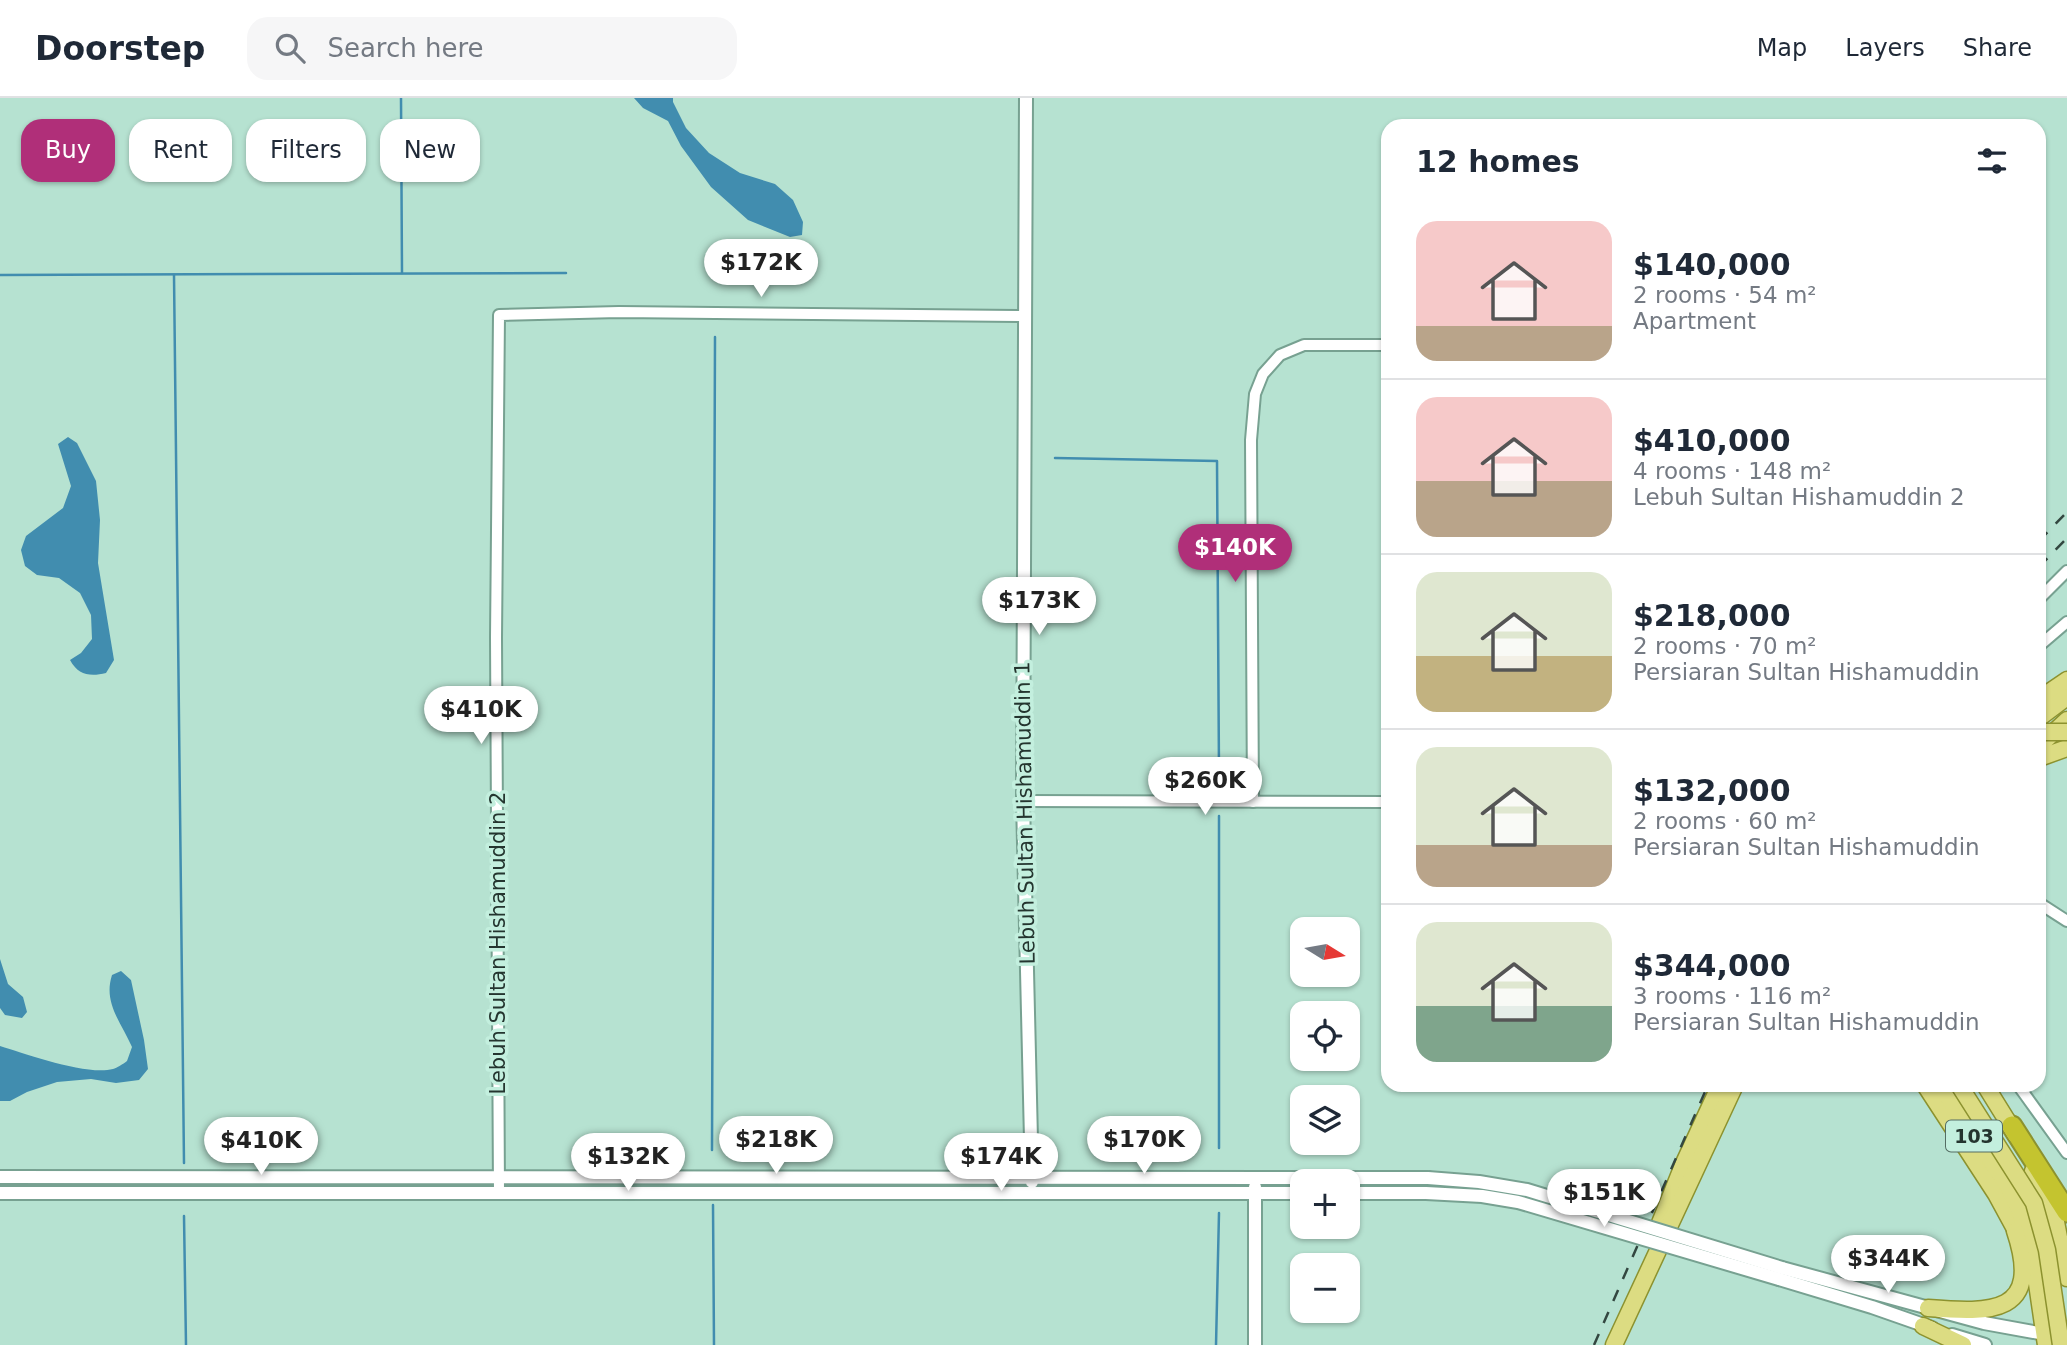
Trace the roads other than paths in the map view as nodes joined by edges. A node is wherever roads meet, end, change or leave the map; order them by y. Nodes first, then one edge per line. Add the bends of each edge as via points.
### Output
1 (1026, 98) edge
2 (1024, 316) junction
3 (1381, 345) edge
4 (2067, 570) edge
5 (2046, 592) edge
6 (2067, 622) edge
7 (2046, 640) edge
8 (2067, 680) edge
9 (2046, 694) edge
10 (2067, 696) edge
11 (2046, 707) edge
12 (2046, 712) edge
13 (2067, 718) edge
14 (2046, 730) edge
15 (2067, 732) edge
16 (2046, 734) edge
17 (2046, 739) edge
18 (2067, 748) edge
19 (2046, 756) edge
20 (1023, 801) junction
21 (1253, 802) junction
22 (1381, 802) edge
23 (2046, 908) edge
24 (2067, 921) edge
25 (1717, 1092) edge
26 (1732, 1092) edge
27 (1929, 1092) edge
28 (1945, 1092) edge
29 (1963, 1092) edge
30 (1990, 1092) edge
31 (2023, 1092) edge
32 (2012, 1126) junction
33 (2067, 1153) edge
34 (1032, 1176) junction
35 (1256, 1176) junction
36 (0, 1177) edge
37 (23, 1177) junction
38 (499, 1177) junction
39 (1033, 1192) junction
40 (1255, 1192) junction
41 (0, 1193) edge
42 (24, 1193) junction
43 (499, 1193) junction
44 (1290, 1193) edge
45 (1360, 1193) edge
46 (2067, 1212) edge
47 (2011, 1219) junction
48 (1781, 1273) junction
49 (2067, 1278) edge
50 (2039, 1295) junction
51 (1928, 1308) junction
52 (1622, 1326) junction
53 (1923, 1326) junction
54 (2067, 1337) edge
55 (2046, 1340) edge
56 (1255, 1345) edge
57 (1614, 1345) edge
58 (1963, 1345) edge
59 (1985, 1345) edge
60 (2061, 1345) edge

1 - 2 street, Lebuh Sultan Hishamuddin 1
2 - 20 street, Lebuh Sultan Hishamuddin 1
2 - 38 street, Lebuh Sultan Hishamuddin 2 via 499,315
3 - 21 street via 1304,345 1280,355 1263,374 1255,394 1251,440
4 - 5 street
6 - 7 street
8 - 9 main road
10 - 11 main road
10 - 12 main road
13 - 14 main road
13 - 17 main road
15 - 16 main road, bridge
18 - 19 main road
20 - 21 street
20 - 34 street, Lebuh Sultan Hishamuddin 1
21 - 22 street
23 - 24 street
25 - 52 main road via 1670,1195
26 - 52 main road
27 - 47 main road
28 - 50 main road, 103 via 2019,1209
29 - 60 main road, 103, bridge via 2034,1203 2047,1250
30 - 32 main road
31 - 33 street
32 - 46 highway
32 - 49 main road via 2056,1222
34 - 35 street
34 - 38 street
34 - 39 street, Lebuh Sultan Hishamuddin 1
35 - 40 street
35 - 48 street, bridge via 1428,1178 1527,1190
36 - 37 street
37 - 38 street
37 - 42 street
38 - 43 street, Lebuh Sultan Hishamuddin 2
39 - 40 street
39 - 43 street
40 - 44 street
40 - 56 street
41 - 42 street
42 - 43 street
45 - 48 street, bridge via 1482,1196 1518,1202
47 - 50 main road
47 - 51 main road via 2023,1270 2013,1297 1990,1310
48 - 51 street
48 - 53 street
50 - 55 main road
51 - 55 street
52 - 57 main road
53 - 58 main road
53 - 59 street
54 - 55 street

